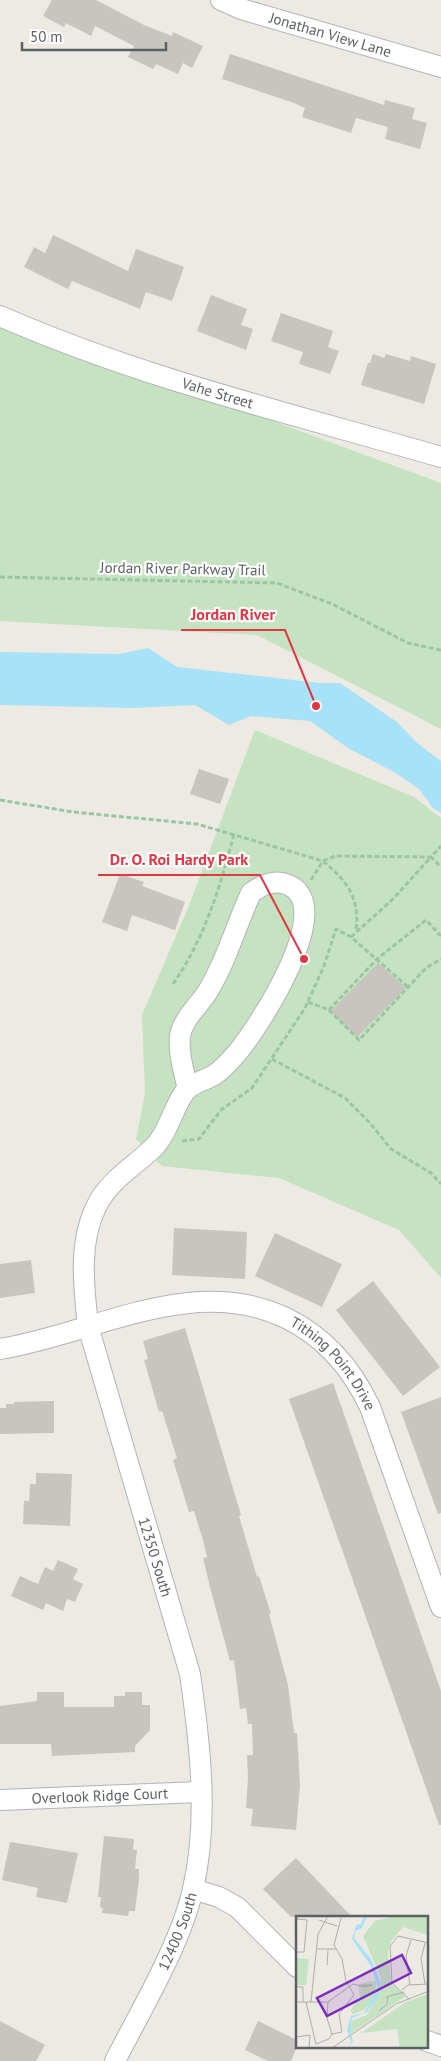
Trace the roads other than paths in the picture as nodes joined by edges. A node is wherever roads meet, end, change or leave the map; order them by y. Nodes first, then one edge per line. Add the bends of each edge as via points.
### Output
1 (221, 0) edge
2 (441, 66) edge
3 (0, 316) edge
4 (441, 457) edge
5 (188, 1089) junction
6 (88, 1326) junction
7 (0, 1349) edge
8 (441, 1607) edge
9 (200, 1792) junction
10 (0, 1800) edge
11 (193, 1889) junction
12 (296, 1966) edge
13 (428, 2040) edge
14 (441, 2046) edge
15 (115, 2061) edge

1 - 2 street, Jonathan View Lane via 241,9
3 - 4 street, Vahe Street via 48,337 175,380
5 - 5 street via 181,1054 182,1029 224,961 252,893 270,883 291,885 304,900 305,920 278,990 236,1054 216,1074
5 - 6 street, 12350 South via 156,1145 113,1181 96,1206 87,1228 84,1291
6 - 7 street, Tithing Point Drive via 30,1344
6 - 8 street, Tithing Point Drive via 152,1309 212,1300 274,1312 310,1332 339,1358 370,1407
6 - 9 street, 12350 South via 190,1674
9 - 10 street, Overlook Ridge Court
9 - 11 street, 12400 South via 199,1841
11 - 12 street via 237,1907
11 - 15 street, 12400 South via 161,1972
13 - 14 street

